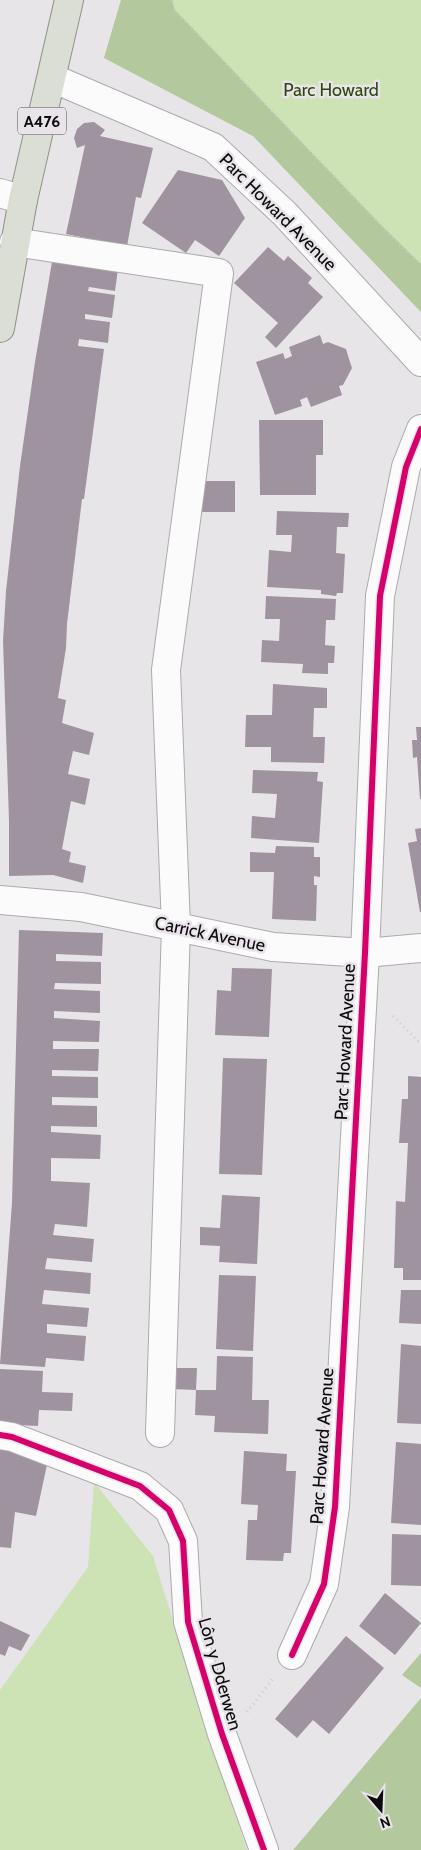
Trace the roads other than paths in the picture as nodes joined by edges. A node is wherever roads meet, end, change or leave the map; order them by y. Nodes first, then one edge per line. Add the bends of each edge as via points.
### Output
1 (68, 0) edge
2 (52, 78) junction
3 (11, 196) edge
4 (14, 242) junction
5 (0, 328) edge
6 (421, 362) edge
7 (421, 429) edge
8 (0, 900) edge
9 (176, 926) junction
10 (421, 948) edge
11 (365, 953) junction
12 (160, 1433) dead end
13 (0, 1435) edge
14 (292, 1655) road end
15 (264, 1850) edge

1 - 2 main road, A476
2 - 3 main road, A476
2 - 6 street, Parc Howard Avenue via 213,147 285,214
3 - 4 main road, A476
4 - 5 main road, A476
4 - 9 street via 219,273 166,670
7 - 11 street, Parc Howard Avenue via 406,467 380,596
8 - 9 street, Carrick Avenue via 81,907
9 - 11 street, Carrick Avenue via 273,947
9 - 12 street
10 - 11 street, Carrick Avenue
11 - 14 street, Parc Howard Avenue via 335,1507 324,1584
13 - 15 street, Lôn y Dderwen via 140,1486 169,1510 183,1542 188,1622 222,1734

